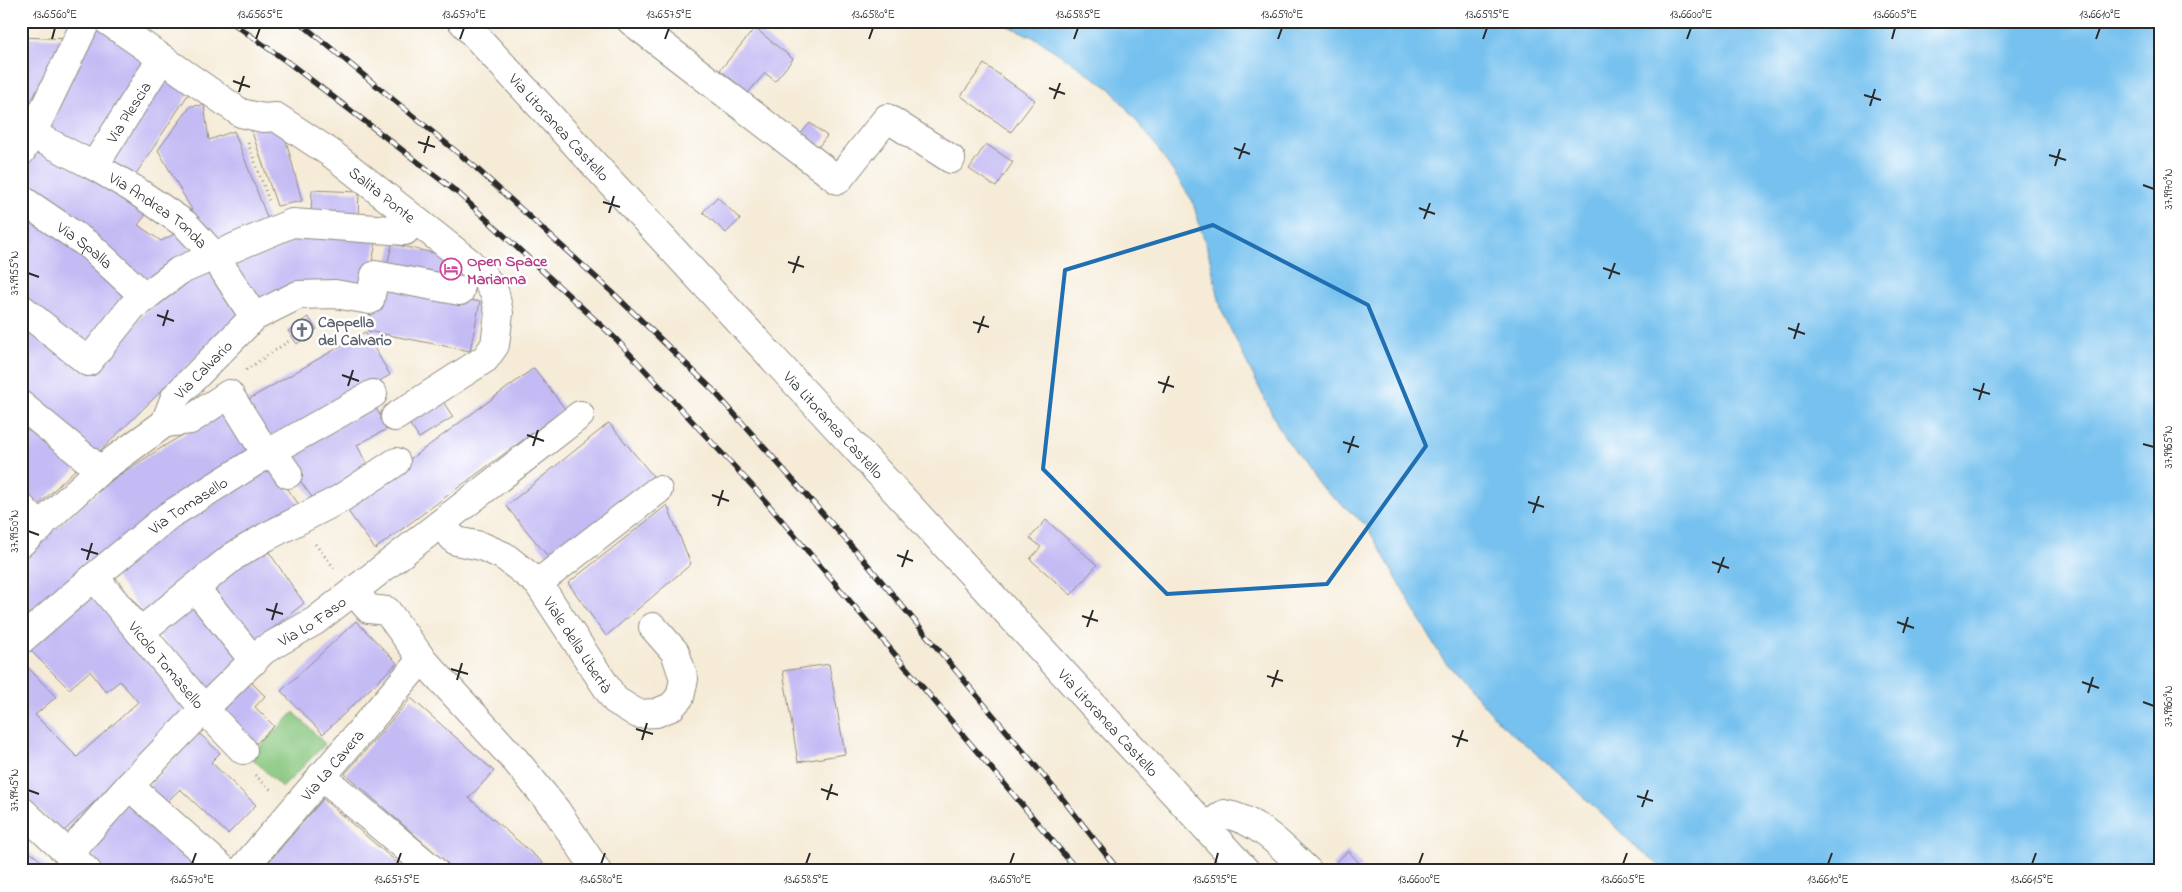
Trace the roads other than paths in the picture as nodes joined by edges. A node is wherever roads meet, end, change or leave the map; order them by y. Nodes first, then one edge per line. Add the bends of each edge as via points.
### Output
1 (462, 21) edge
2 (631, 21) edge
3 (92, 22) edge
4 (162, 58) junction
5 (27, 143) edge
6 (951, 159) dead end
7 (94, 166) junction
8 (21, 198) edge
9 (414, 220) junction
10 (214, 255) junction
11 (460, 291) dead end
12 (145, 297) junction
13 (21, 308) edge
14 (254, 317) junction
15 (373, 394) dead end
16 (21, 405) edge
17 (580, 415) dead end
18 (394, 417) dead end
19 (165, 423) junction
20 (266, 447) junction
21 (396, 462) dead end
22 (100, 470) junction
23 (288, 474) dead end
24 (658, 490) dead end
25 (21, 507) edge
26 (440, 524) junction
27 (30, 536) edge
28 (94, 577) junction
29 (538, 583) junction
30 (364, 584) junction
31 (195, 588) junction
32 (653, 627) dead end
33 (140, 632) junction
34 (21, 640) edge
35 (422, 658) junction
36 (254, 661) junction
37 (204, 708) junction
38 (244, 750) road end
39 (321, 776) junction
40 (129, 786) junction
41 (21, 810) edge
42 (1206, 827) junction
43 (74, 864) edge
44 (225, 871) edge
45 (241, 871) edge
46 (434, 871) edge
47 (597, 871) edge
48 (1246, 871) edge
49 (1308, 871) edge

1 - 42 street, Via Litoranea Castello
2 - 6 street via 838,180 887,118
3 - 4 street, Salita Ponte
3 - 5 street
4 - 7 street, Via Plescia
4 - 9 street, Salita Ponte via 241,114 276,117 332,154
5 - 7 street, Via Andrea Tonda
7 - 10 street, Via Andrea Tonda via 186,224
8 - 12 street, Via Spalla via 90,246
9 - 10 street via 405,231 292,223
9 - 18 street, Salita Ponte via 448,244 485,278 496,294 498,313 494,345 484,359
10 - 12 street via 178,272
10 - 14 street, Via Andrea Tonda
11 - 14 street, Via Calvario via 375,275 370,300 335,294 298,295
12 - 13 street via 132,307 88,362
14 - 19 street, Via Calvario via 175,397
15 - 20 street, Via Tomasello
16 - 22 street
17 - 26 street, Via Lo Faso
19 - 20 street via 190,420 229,394
19 - 22 street
20 - 23 street
20 - 28 street, Via Tomasello via 168,516
21 - 31 street via 340,499 234,556
22 - 27 street
24 - 29 street
25 - 27 street
26 - 29 street, Viale della Libertà via 456,541 504,556
26 - 30 street, Via Lo Faso
28 - 33 street, Vicolo Tomasello
28 - 34 street, Via Tomasello
29 - 32 street, Viale della Libertà via 615,700 638,714 656,713 671,707 680,697 684,679 675,652
30 - 35 street via 369,609 387,610
30 - 36 street, Via Lo Faso via 315,621 264,650
31 - 33 street
31 - 36 street
33 - 37 street, Vicolo Tomasello
35 - 39 street, Via La Cavera
35 - 47 street via 516,760 556,810
36 - 37 street, Via Lo Faso
37 - 38 street, Vicolo Tomasello
37 - 40 street, Via Lo Faso
39 - 45 street, Via La Cavera
39 - 46 street
40 - 43 street, Via Lo Faso
40 - 44 street
41 - 43 street
42 - 48 street, Via Litoranea Castello
42 - 49 street via 1224,814 1242,817 1271,837

